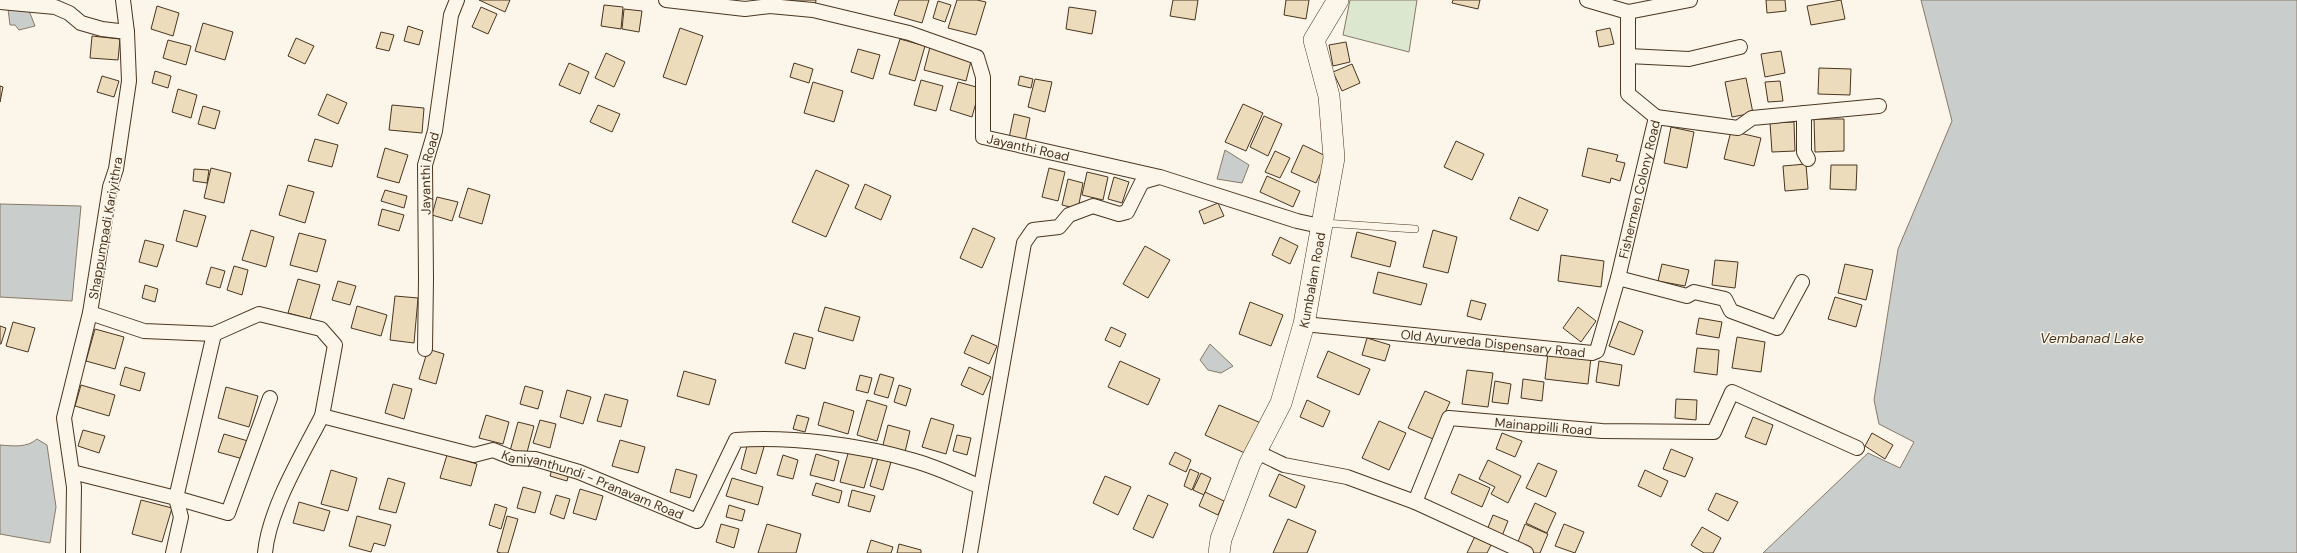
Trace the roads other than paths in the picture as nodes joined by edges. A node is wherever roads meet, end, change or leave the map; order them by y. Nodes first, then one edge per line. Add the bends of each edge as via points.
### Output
1 (123, 0) edge
2 (457, 0) edge
3 (666, 0) edge
4 (1338, 0) edge
5 (1587, 0) edge
6 (1690, 0) edge
7 (0, 2) edge
8 (1628, 12) junction
9 (127, 32) junction
10 (1740, 47) dead end
11 (1628, 56) junction
12 (1879, 106) dead end
13 (1804, 114) junction
14 (1656, 117) junction
15 (1808, 159) dead end
16 (1160, 177) junction
17 (1321, 224) junction
18 (1415, 229) dead end
19 (1618, 278) junction
20 (1802, 282) dead end
21 (90, 313) junction
22 (1304, 324) junction
23 (214, 334) junction
24 (425, 349) dead end
25 (270, 398) dead end
26 (322, 416) junction
27 (1857, 448) dead end
28 (1257, 452) junction
29 (72, 472) junction
30 (981, 487) junction
31 (176, 498) junction
32 (1415, 502) junction
33 (73, 553) edge
34 (173, 553) edge
35 (265, 553) edge
36 (970, 553) edge
37 (1219, 553) edge
38 (1526, 553) edge

1 - 9 street, Shappumpadi Kariyithra
2 - 24 street, Jayanthi Road via 451,15 435,131 425,165
3 - 16 street, Jayanthi Road via 745,9 770,6 813,10 909,33 977,57 983,77 983,137
4 - 17 main road, Kumbalam Road via 1314,40 1330,96 1333,127 1334,158
5 - 8 street
6 - 8 street
7 - 9 street via 55,6 70,13 81,23
8 - 11 street, Fishermen Colony Road
9 - 21 street, Shappumpadi Kariyithra via 129,81
10 - 11 street via 1689,59
11 - 14 street, Fishermen Colony Road via 1628,94
12 - 13 street
13 - 14 street via 1752,118 1738,128
13 - 15 street via 1804,152
14 - 19 street, Fishermen Colony Road
16 - 17 street, Jayanthi Road via 1297,221
16 - 30 street via 1142,182 1127,212 1119,214 1093,206 1069,215 1059,227 1033,230 1024,243
17 - 18 lane
17 - 22 main road, Kumbalam Road
19 - 20 street via 1687,296 1694,292 1725,299 1731,311 1777,328
19 - 22 street, Old Ayurveda Dispensary Road via 1597,351 1592,353
21 - 23 street via 144,331
21 - 29 street, Shappumpadi Kariyithra via 64,418
22 - 28 main road, Kumbalam Road via 1281,403
23 - 26 street via 259,314 321,329 335,345
23 - 31 street
25 - 31 street via 228,513
26 - 30 street, Kaniyanthundi - Pranavam Road via 474,455 493,450 513,458 534,459 572,469 697,521 736,440 760,438 850,446 916,461
26 - 35 street via 287,484 266,540
27 - 32 street, Mainappilli Road via 1732,392 1714,432 1602,431 1448,418
28 - 32 street via 1284,465 1347,477
28 - 37 main road, Kumbalam Road via 1250,463 1224,532
29 - 31 street
29 - 33 street, Shappumpadi Kariyithra
30 - 36 street
31 - 34 street via 181,517
32 - 38 street

